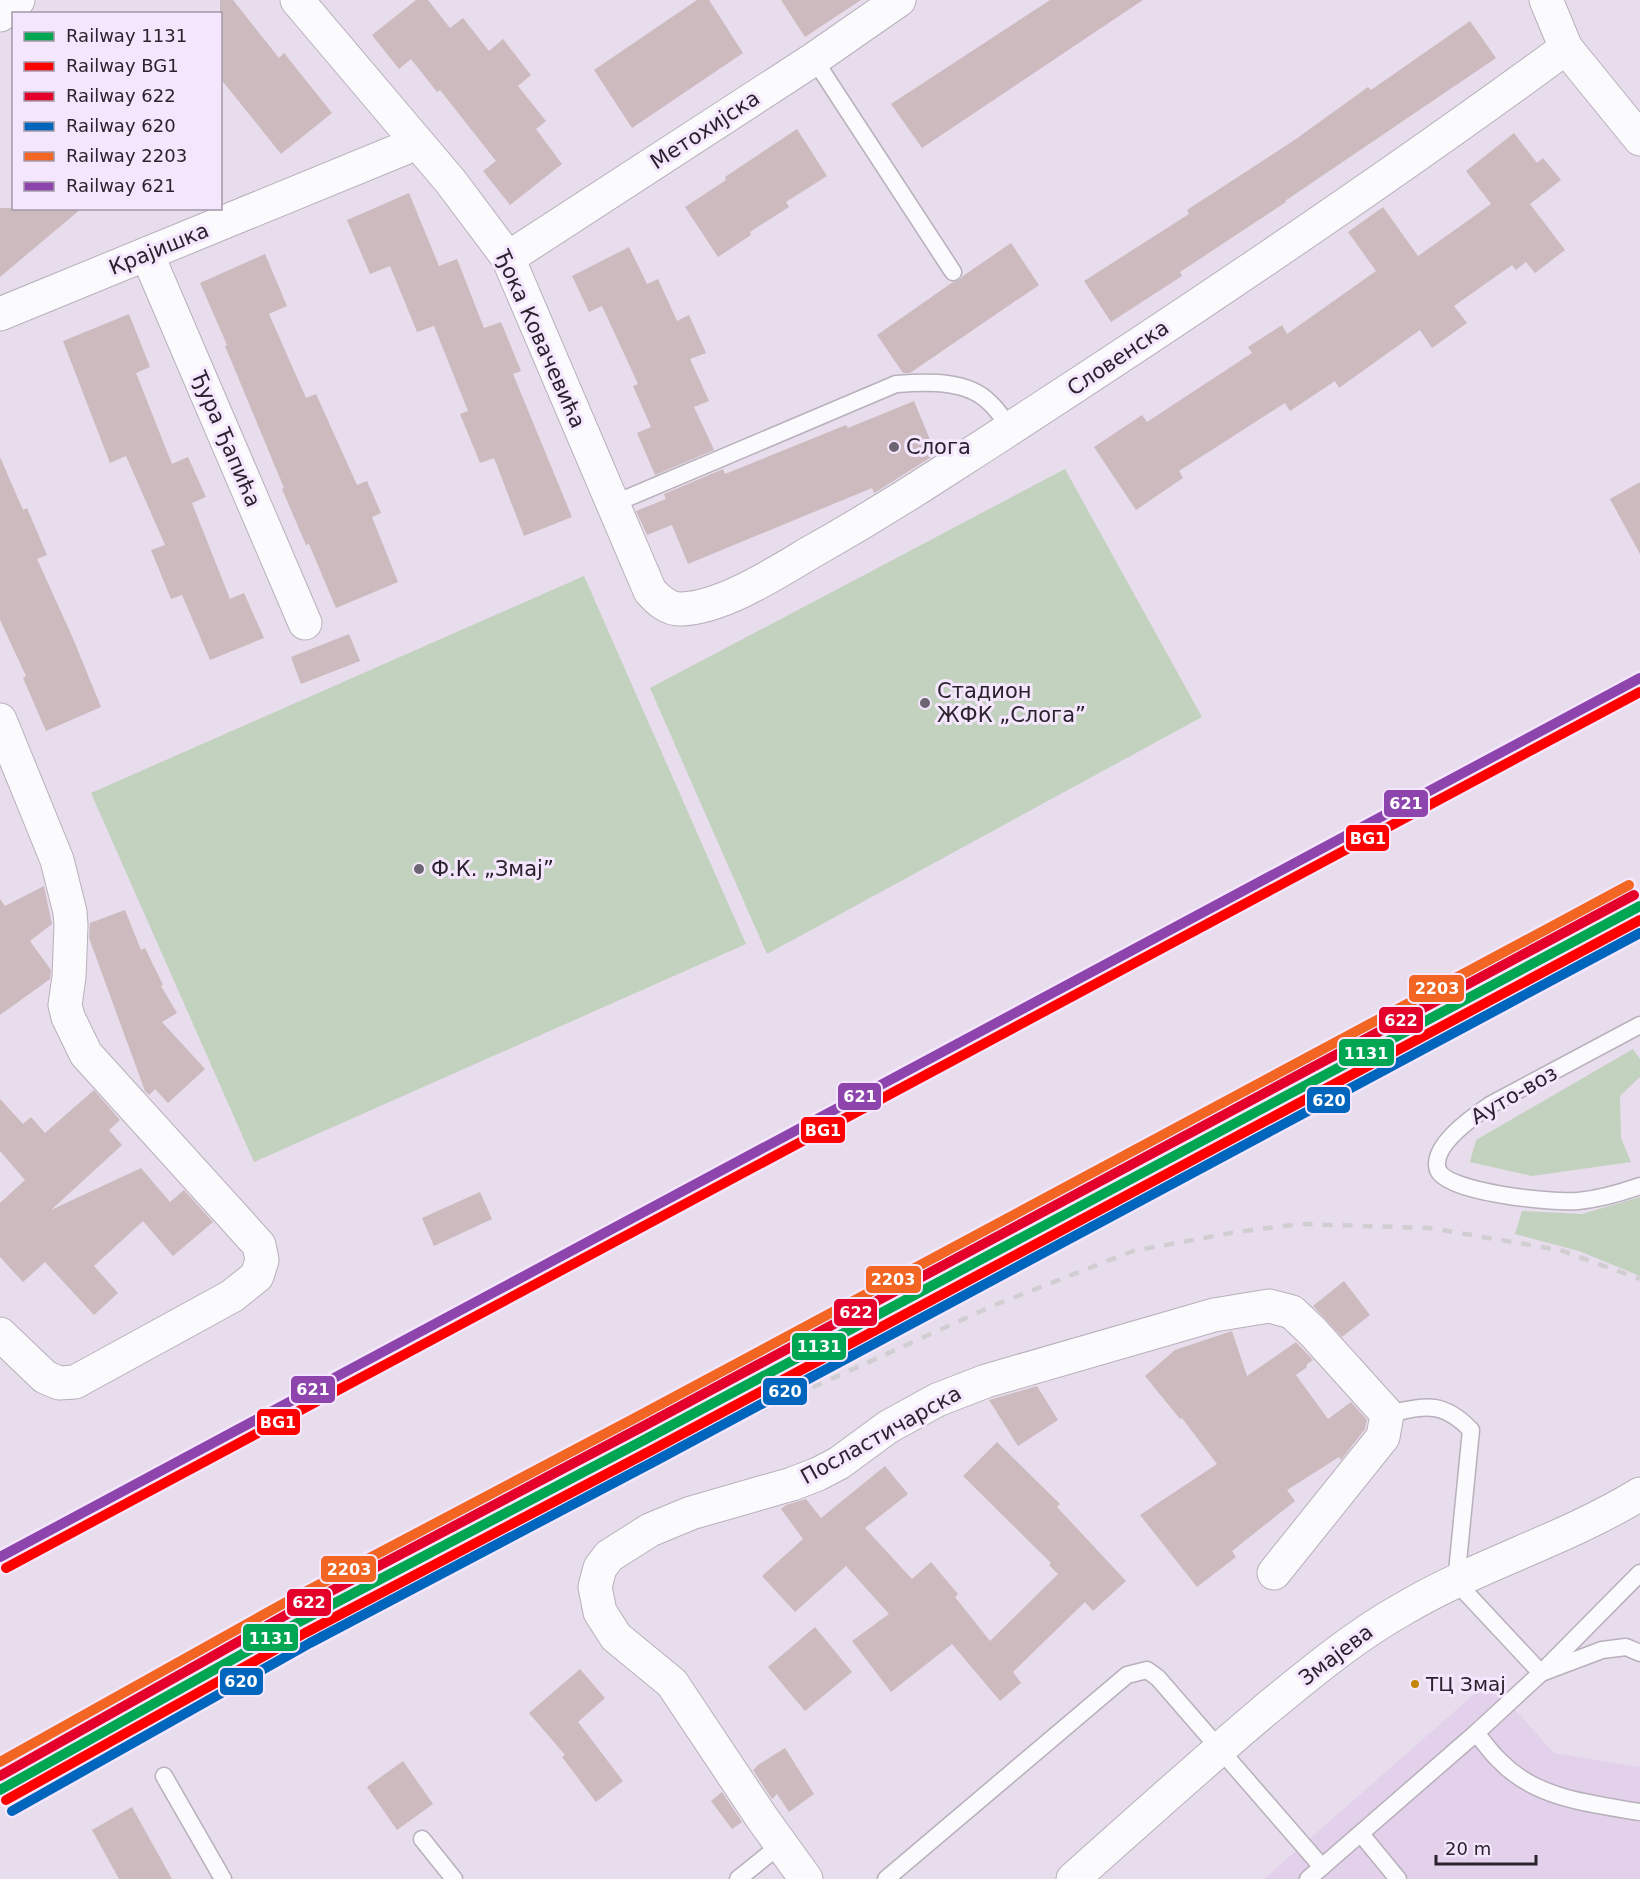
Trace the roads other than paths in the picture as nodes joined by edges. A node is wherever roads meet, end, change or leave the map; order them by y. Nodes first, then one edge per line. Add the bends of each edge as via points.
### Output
1 (18, 0) edge
2 (297, 0) edge
3 (899, 0) edge
4 (1546, 0) edge
5 (0, 15) edge
6 (1566, 48) junction
7 (814, 59) junction
8 (1640, 139) edge
9 (417, 143) junction
10 (147, 254) junction
11 (508, 258) junction
12 (953, 272) dead end
13 (0, 314) edge
14 (1010, 429) junction
15 (613, 504) junction
16 (650, 591) joint
17 (305, 623) dead end
18 (0, 720) edge
19 (1640, 1025) edge
20 (1640, 1186) edge
21 (0, 1334) edge
22 (1387, 1414) junction
23 (1640, 1494) edge
24 (1274, 1573) dead end
25 (1640, 1573) edge
26 (1456, 1582) junction
27 (1640, 1653) edge
28 (1541, 1673) junction
29 (1476, 1733) junction
30 (1219, 1750) junction
31 (164, 1776) dead end
32 (1640, 1812) edge
33 (1361, 1834) junction
34 (422, 1839) dead end
35 (780, 1845) junction
36 (1322, 1867) junction
37 (223, 1879) edge
38 (454, 1879) edge
39 (738, 1879) edge
40 (806, 1879) edge
41 (886, 1879) edge
42 (1073, 1879) edge
43 (1308, 1879) edge
44 (1398, 1879) edge

1 - 5 street
2 - 9 street, Ђока Ковачевића
3 - 7 street, Метохијска
4 - 6 street
6 - 8 street
6 - 14 street, Словенска via 1295,240
7 - 11 street, Метохијска
7 - 12 lane
9 - 10 street, Крајишка
9 - 11 street, Ђока Ковачевића
10 - 13 street, Крајишка
10 - 17 street, Ђура Ђапића
11 - 15 street, Ђока Ковачевића
14 - 15 lane via 989,401 971,391 950,384 896,384
14 - 16 street, Словенска via 882,512 749,589 679,610 661,603
15 - 16 street, Ђока Ковачевића
18 - 21 street via 57,860 70,912 68,1017 86,1054 259,1245 262,1260 257,1276 232,1296 75,1382 59,1383 45,1377
19 - 20 lane, Ауто-воз via 1472,1117 1449,1139 1438,1161 1438,1170 1456,1184 1537,1200 1578,1201
22 - 24 street via 1383,1437
22 - 26 lane via 1443,1408 1471,1430
22 - 35 street, Посластичарска via 1292,1312 1269,1306 1214,1315 986,1381 937,1400 888,1426 818,1474 691,1513 620,1548 600,1568 595,1587 600,1612 616,1637 672,1683
23 - 26 street, Змајева via 1584,1525
25 - 28 lane
26 - 28 lane
26 - 30 street, Змајева via 1370,1629
27 - 28 lane via 1626,1647 1602,1650
28 - 29 lane
29 - 32 lane via 1501,1763 1540,1789 1570,1800
29 - 33 lane
30 - 36 lane
30 - 41 lane via 1158,1678 1146,1670 1134,1672
30 - 42 street, Змајева
31 - 37 lane
33 - 36 lane
33 - 44 lane
34 - 38 lane
35 - 39 lane
35 - 40 street, Посластичарска
36 - 43 lane

